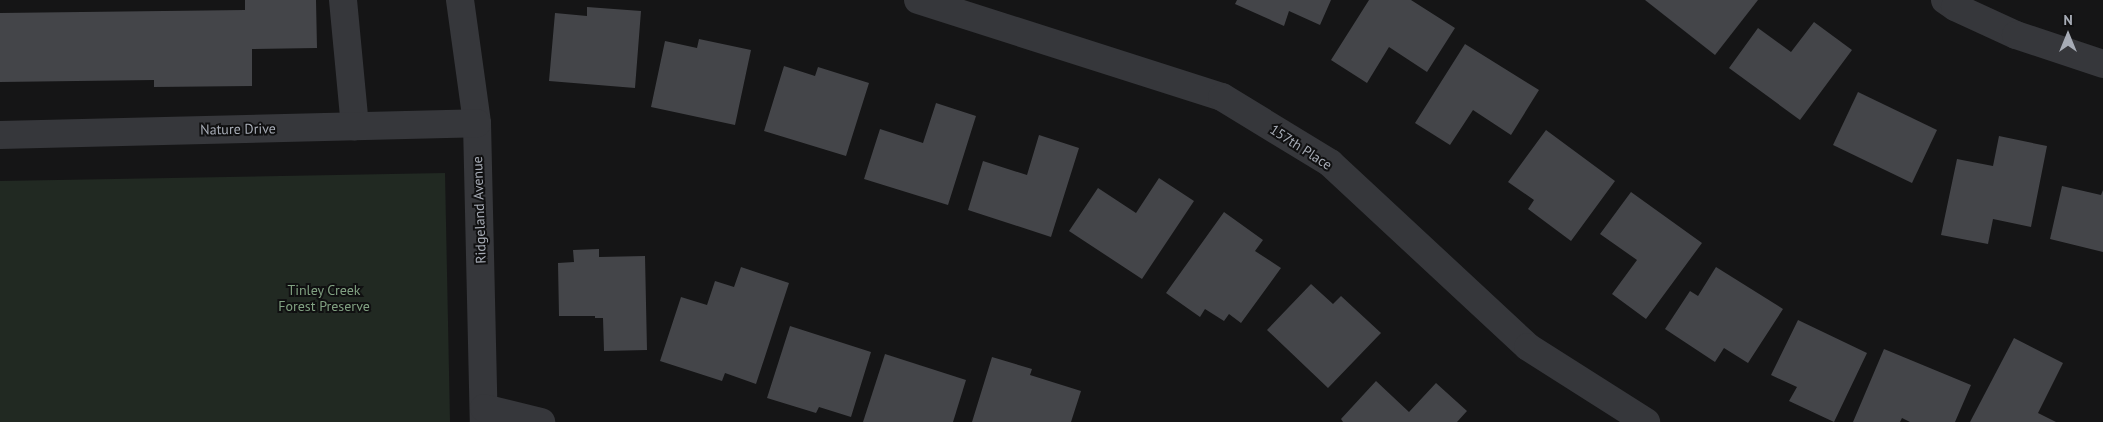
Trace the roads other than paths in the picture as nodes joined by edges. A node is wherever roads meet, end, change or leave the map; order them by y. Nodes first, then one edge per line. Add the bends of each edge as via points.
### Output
1 (343, 0) edge
2 (460, 0) edge
3 (918, 0) edge
4 (1944, 0) edge
5 (2103, 64) edge
6 (476, 123) junction
7 (355, 126) junction
8 (0, 135) edge
9 (484, 415) edge
10 (541, 422) edge
11 (1646, 422) edge

1 - 7 street
2 - 6 street, Ridgeland Avenue
3 - 11 street, 157th Place via 1222,98 1330,163 1528,347
4 - 5 street via 2016,35
6 - 7 street, Nature Drive
6 - 9 street, Ridgeland Avenue
7 - 8 street, Nature Drive
9 - 10 street

